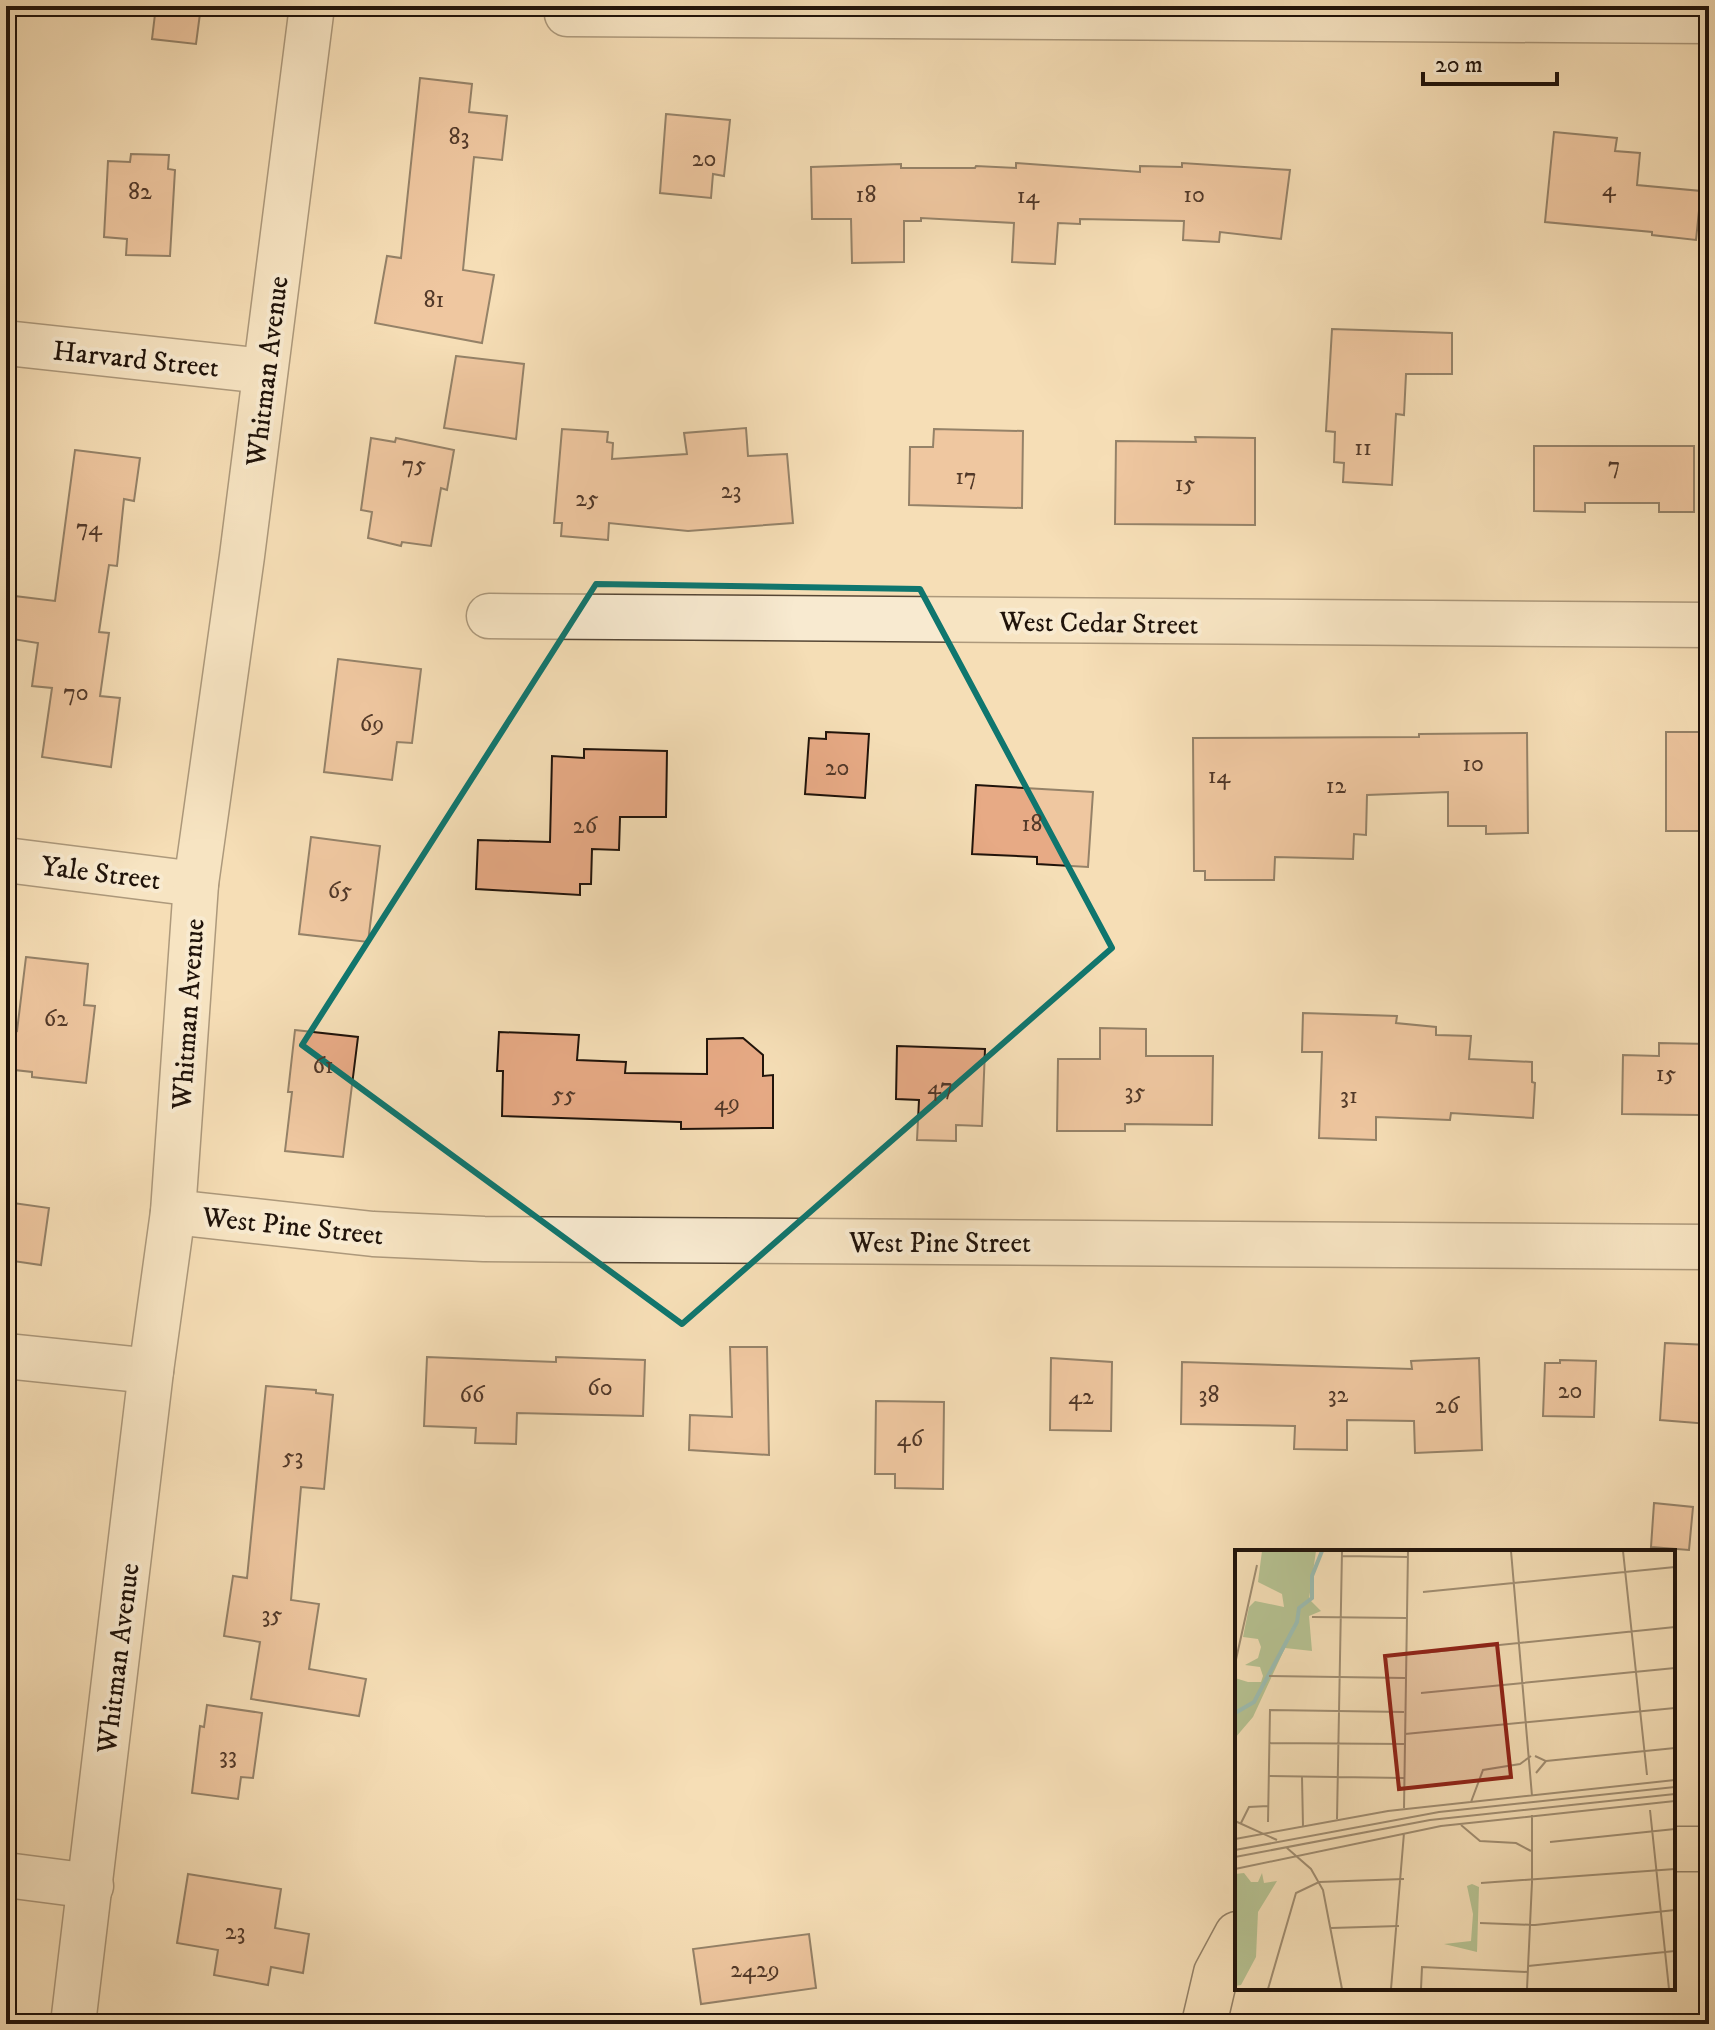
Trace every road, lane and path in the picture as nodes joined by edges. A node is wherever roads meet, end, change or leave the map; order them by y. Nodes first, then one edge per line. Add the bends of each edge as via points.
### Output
1 (312, 6) edge
2 (567, 14) dead end
3 (1709, 21) edge
4 (6, 343) edge
5 (265, 371) junction
6 (489, 616) dead end
7 (1709, 625) edge
8 (6, 860) edge
9 (196, 884) junction
10 (173, 1212) junction
11 (1709, 1247) edge
12 (6, 1356) edge
13 (151, 1371) junction
14 (1675, 1849) edge
15 (1709, 1849) edge
16 (6, 1875) edge
17 (91, 1886) junction
18 (1235, 1938) edge
19 (73, 2024) edge
20 (1204, 2024) edge

1 - 5 street, Whitman Avenue
2 - 3 street
4 - 5 street, Harvard Street
5 - 9 street, Whitman Avenue
6 - 7 street, West Cedar Street
8 - 9 street, Yale Street
9 - 10 street, Whitman Avenue
10 - 11 street, West Pine Street via 373,1234 484,1239
10 - 13 street, Whitman Avenue
12 - 13 street
13 - 17 street, Whitman Avenue
14 - 15 main road
16 - 17 street
17 - 19 street, Whitman Avenue
18 - 20 main road via 1216,1973

